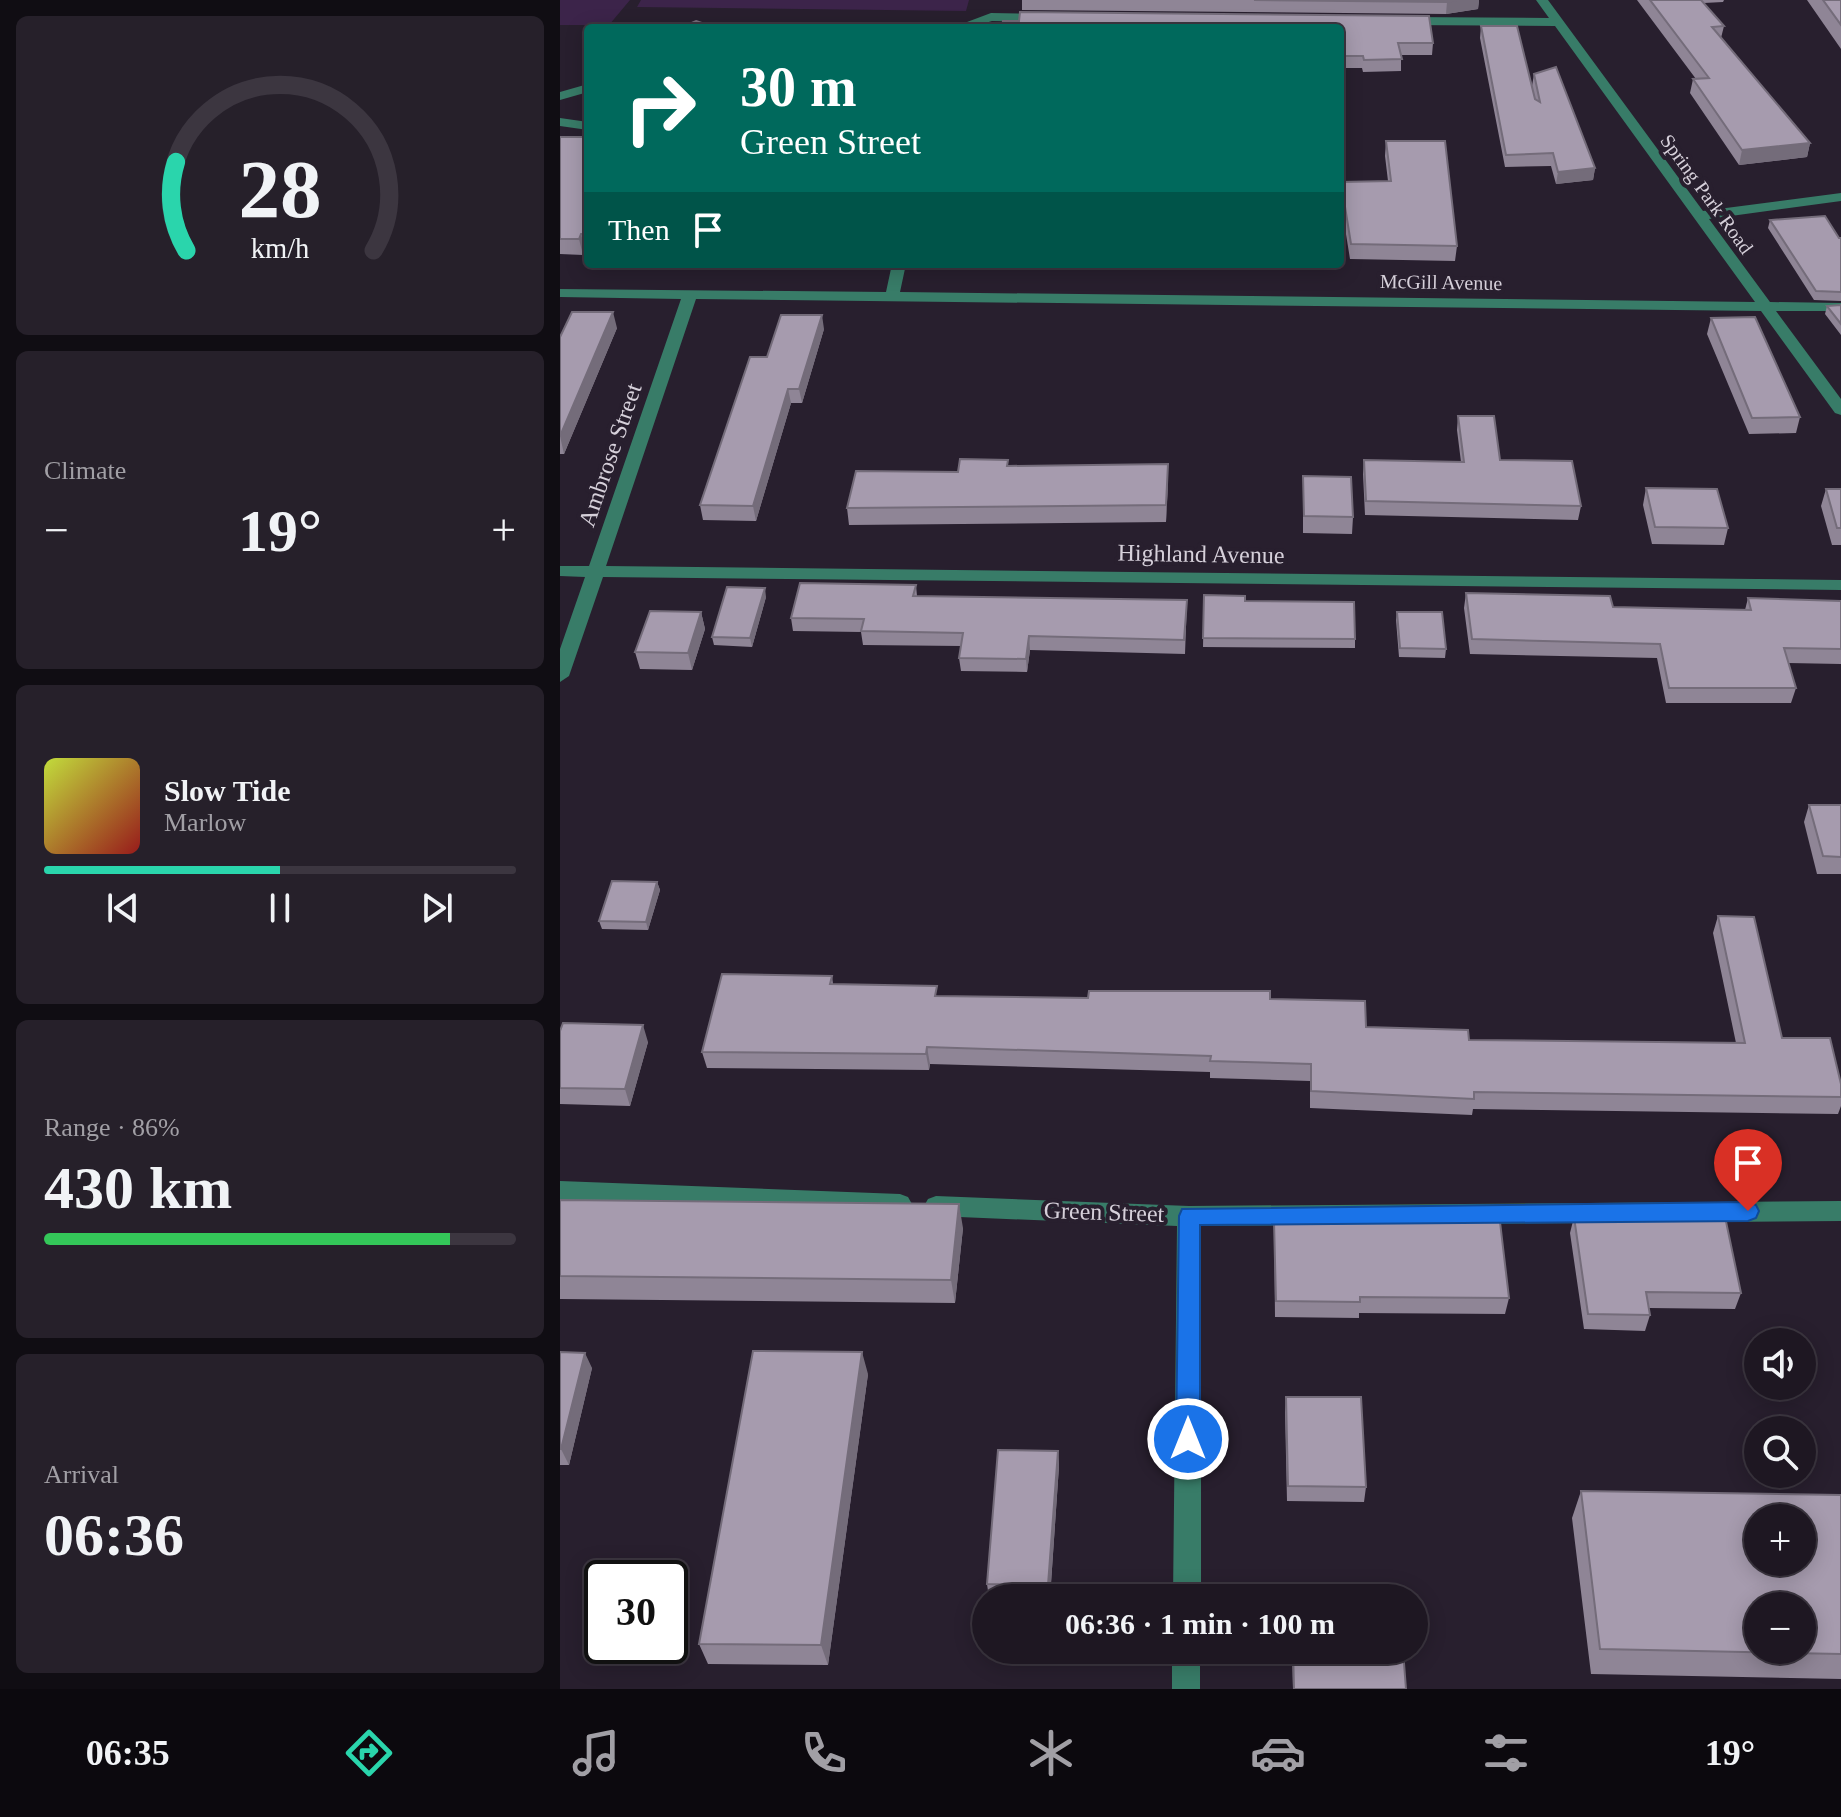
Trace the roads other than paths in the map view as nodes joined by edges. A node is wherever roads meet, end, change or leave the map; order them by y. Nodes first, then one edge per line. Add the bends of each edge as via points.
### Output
1 (1542, 0) edge
2 (1054, 18) edge
3 (1386, 21) edge
4 (1559, 22) junction
5 (966, 24) edge
6 (584, 89) edge
7 (560, 96) edge
8 (560, 122) edge
9 (584, 125) edge
10 (1841, 197) edge
11 (1698, 216) junction
12 (898, 268) edge
13 (560, 293) edge
14 (690, 295) junction
15 (892, 296) junction
16 (1762, 305) junction
17 (1841, 307) edge
18 (1841, 410) edge
19 (560, 571) edge
20 (595, 571) junction
21 (1841, 585) edge
22 (560, 676) edge
23 (560, 1191) edge
24 (1841, 1211) edge
25 (1189, 1216) junction
26 (1187, 1584) edge
27 (1186, 1664) edge
28 (1186, 1689) edge

1 - 4 street, Spring Park Road
2 - 5 street via 991,17
3 - 4 street
4 - 11 street, Spring Park Road
6 - 7 street
8 - 9 street
10 - 11 street
11 - 16 street, Spring Park Road
12 - 15 street
13 - 14 street, McGill Avenue
14 - 15 street, McGill Avenue
14 - 20 street, Ambrose Street
15 - 16 street, McGill Avenue
16 - 17 street, McGill Avenue
16 - 18 street, Spring Park Road
19 - 20 street, Highland Avenue
20 - 21 street, Highland Avenue
20 - 22 street, Ambrose Street
23 - 25 street, Green Street
24 - 25 street, Green Street
25 - 26 street
27 - 28 street

